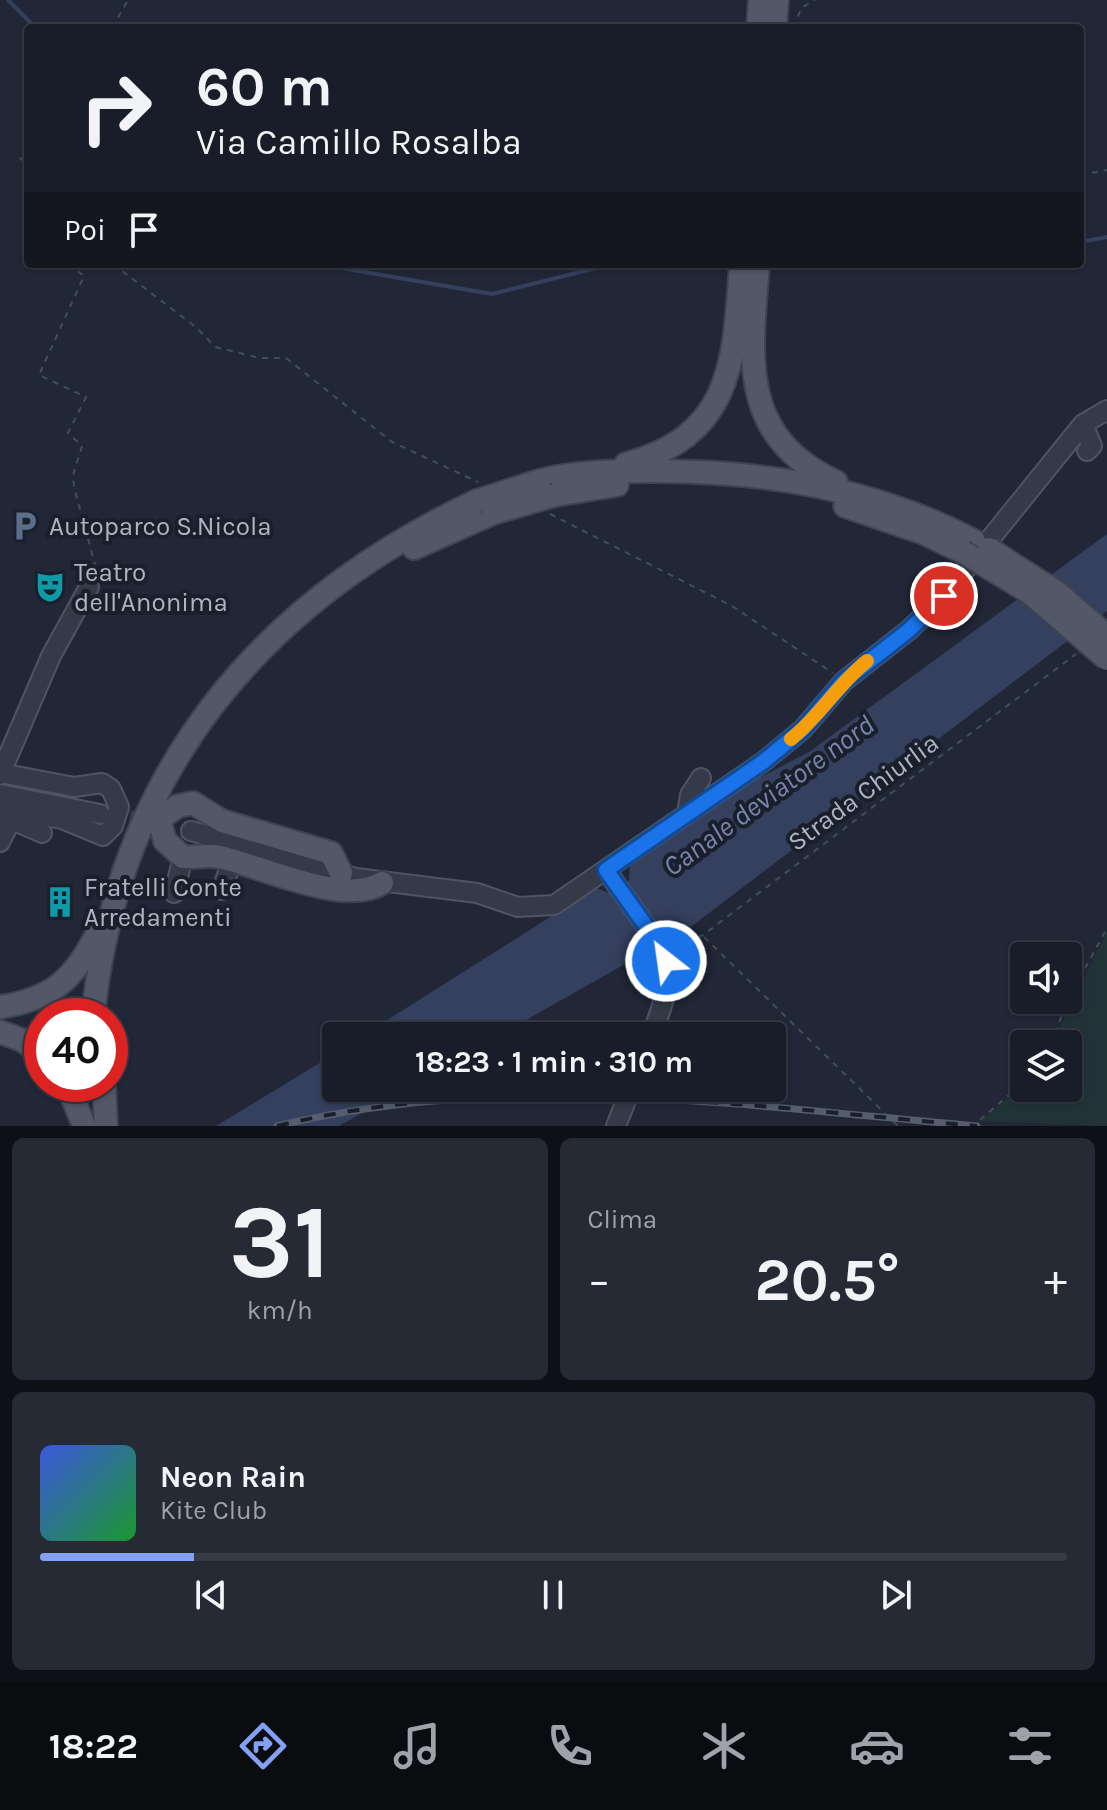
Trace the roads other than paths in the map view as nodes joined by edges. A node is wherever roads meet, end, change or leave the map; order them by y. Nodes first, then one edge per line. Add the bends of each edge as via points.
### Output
1 (760, 0) edge
2 (777, 0) edge
3 (758, 24) edge
4 (775, 24) edge
5 (741, 268) edge
6 (757, 268) edge
7 (742, 356) junction
8 (1107, 410) edge
9 (1083, 424) junction
10 (1087, 451) dead end
11 (569, 475) junction
12 (547, 496) junction
13 (487, 501) junction
14 (897, 505) junction
15 (407, 535) junction
16 (970, 555) junction
17 (372, 573) junction
18 (331, 586) junction
19 (89, 587) road end
20 (1107, 636) edge
21 (1107, 659) edge
22 (1, 774) edge
23 (701, 778) dead end
24 (0, 794) edge
25 (4, 813) edge
26 (100, 814) tunnel mouth
27 (687, 814) junction
28 (159, 819) junction
29 (191, 831) tunnel mouth
30 (42, 833) dead end
31 (0, 842) edge
32 (183, 857) junction
33 (232, 860) junction
34 (606, 870) junction
35 (341, 873) junction
36 (382, 883) junction
37 (222, 890) dead end
38 (174, 893) dead end
39 (112, 904) junction
40 (96, 998) edge
41 (109, 998) edge
42 (0, 1007) edge
43 (656, 1022) edge
44 (0, 1032) edge
45 (24, 1041) edge
46 (75, 1102) edge
47 (88, 1102) edge
48 (105, 1102) edge
49 (625, 1102) edge
50 (86, 1126) edge
51 (106, 1126) edge
52 (616, 1126) edge

1 - 3 main road
2 - 4 main road
5 - 7 main road
6 - 7 main road
7 - 11 main road via 702,424 686,438 643,460
7 - 14 main road via 757,399 794,457 822,475
8 - 9 street
9 - 10 street via 1092,446
9 - 16 street via 1026,478
11 - 12 main road
11 - 14 main road via 721,472 842,490
12 - 13 main road, bridge
12 - 16 main road via 671,482 772,491 882,517
13 - 15 main road
13 - 17 main road
14 - 16 main road via 949,527
15 - 17 main road
15 - 18 main road
16 - 20 main road, bridge via 1059,594
16 - 21 main road, bridge via 1048,606
16 - 27 street via 926,615 844,681 803,729
17 - 18 main road
17 - 28 main road via 287,643 238,697 195,756
18 - 39 main road via 239,673 186,743 141,825
19 - 22 street via 51,656
22 - 25 street via 74,787 102,783 119,807 103,836 62,819
23 - 27 street via 690,795
24 - 26 street
25 - 30 street
25 - 31 street
27 - 34 street
28 - 32 main road via 165,841
28 - 35 main road via 178,806 200,805 222,821 331,853
28 - 41 main road via 126,909
29 - 35 street
32 - 33 main road
32 - 38 street
33 - 36 main road via 320,886 355,891
33 - 37 street
34 - 36 street via 554,905 536,907 518,907 477,893
34 - 43 street via 662,950 667,993
35 - 36 street
39 - 40 main road
39 - 42 main road via 72,975 52,992
44 - 45 main road
46 - 50 main road
47 - 50 main road
48 - 51 main road
49 - 52 street

